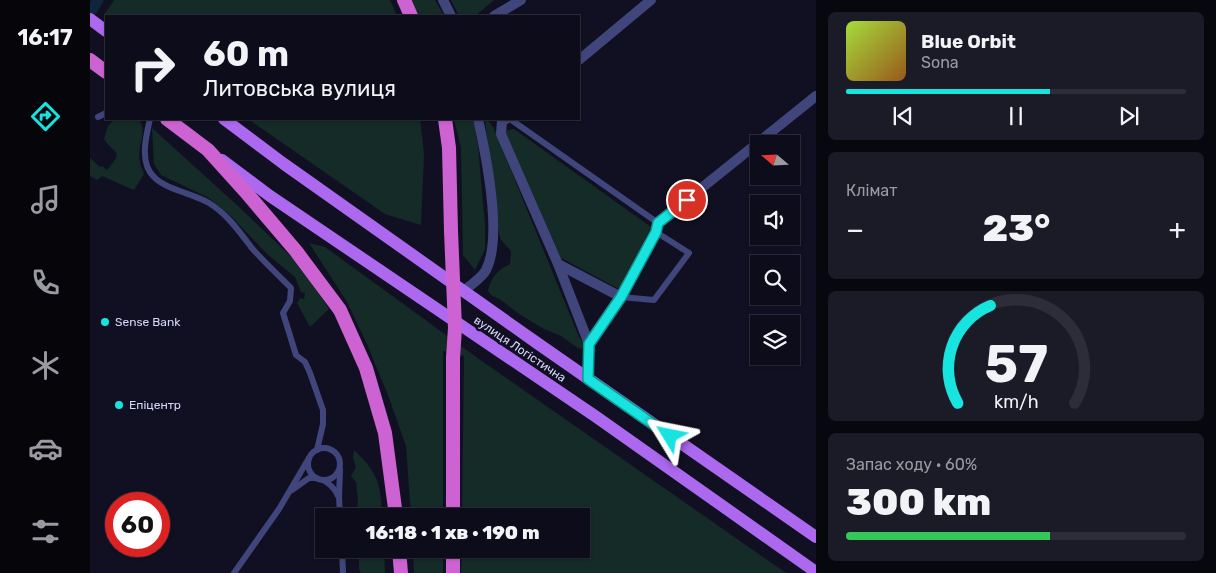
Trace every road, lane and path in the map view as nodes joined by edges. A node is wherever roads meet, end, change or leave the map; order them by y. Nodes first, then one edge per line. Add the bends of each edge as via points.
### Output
1 (404, 0) edge
2 (443, 0) edge
3 (521, 0) edge
4 (652, 0) edge
5 (411, 15) edge
6 (450, 15) edge
7 (496, 15) edge
8 (90, 19) edge
9 (104, 30) edge
10 (580, 59) edge
11 (90, 60) edge
12 (105, 71) edge
13 (816, 96) edge
14 (105, 114) edge
15 (98, 118) dead end
16 (150, 120) edge
17 (168, 120) edge
18 (225, 120) edge
19 (445, 120) edge
20 (478, 120) edge
21 (504, 120) edge
22 (511, 120) edge
23 (208, 150) junction
24 (657, 228) junction
25 (558, 264) junction
26 (464, 291) junction
27 (621, 297) junction
28 (589, 344) junction
29 (588, 379) junction
30 (317, 450) junction
31 (309, 458) junction
32 (340, 466) junction
33 (318, 479) junction
34 (291, 490) junction
35 (339, 497) junction
36 (340, 508) edge
37 (395, 508) edge
38 (453, 508) edge
39 (816, 537) edge
40 (342, 558) edge
41 (400, 558) edge
42 (453, 558) edge
43 (816, 572) edge
44 (234, 573) edge
45 (343, 573) edge
46 (401, 573) edge
47 (453, 573) edge

1 - 5 highway
2 - 6 street
3 - 7 street
4 - 10 street
8 - 9 main road
11 - 12 highway
13 - 24 street
14 - 15 lane
16 - 30 lane via 146,166 153,177 209,203 223,214 291,288 290,301 283,313 296,355 305,362 323,410
17 - 23 highway
18 - 26 main road
19 - 38 highway, bridge via 449,148 454,328
20 - 26 street via 493,218 493,241 486,271
21 - 25 street via 501,134
22 - 24 lane
23 - 37 highway via 296,251 340,310 366,368 385,433
23 - 43 main road, вулиця Логістична
24 - 27 street
24 - 27 lane via 689,252 654,300
25 - 27 street
25 - 28 street
26 - 29 main road
27 - 28 street
28 - 29 street
29 - 39 main road
30 - 31 lane
30 - 32 lane via 331,449 338,456
31 - 33 lane via 309,469
31 - 34 lane
32 - 33 lane via 331,478
32 - 35 lane
33 - 34 lane via 309,478
33 - 35 lane via 328,483
34 - 44 lane
35 - 36 lane
40 - 45 lane
41 - 46 highway
42 - 47 highway

